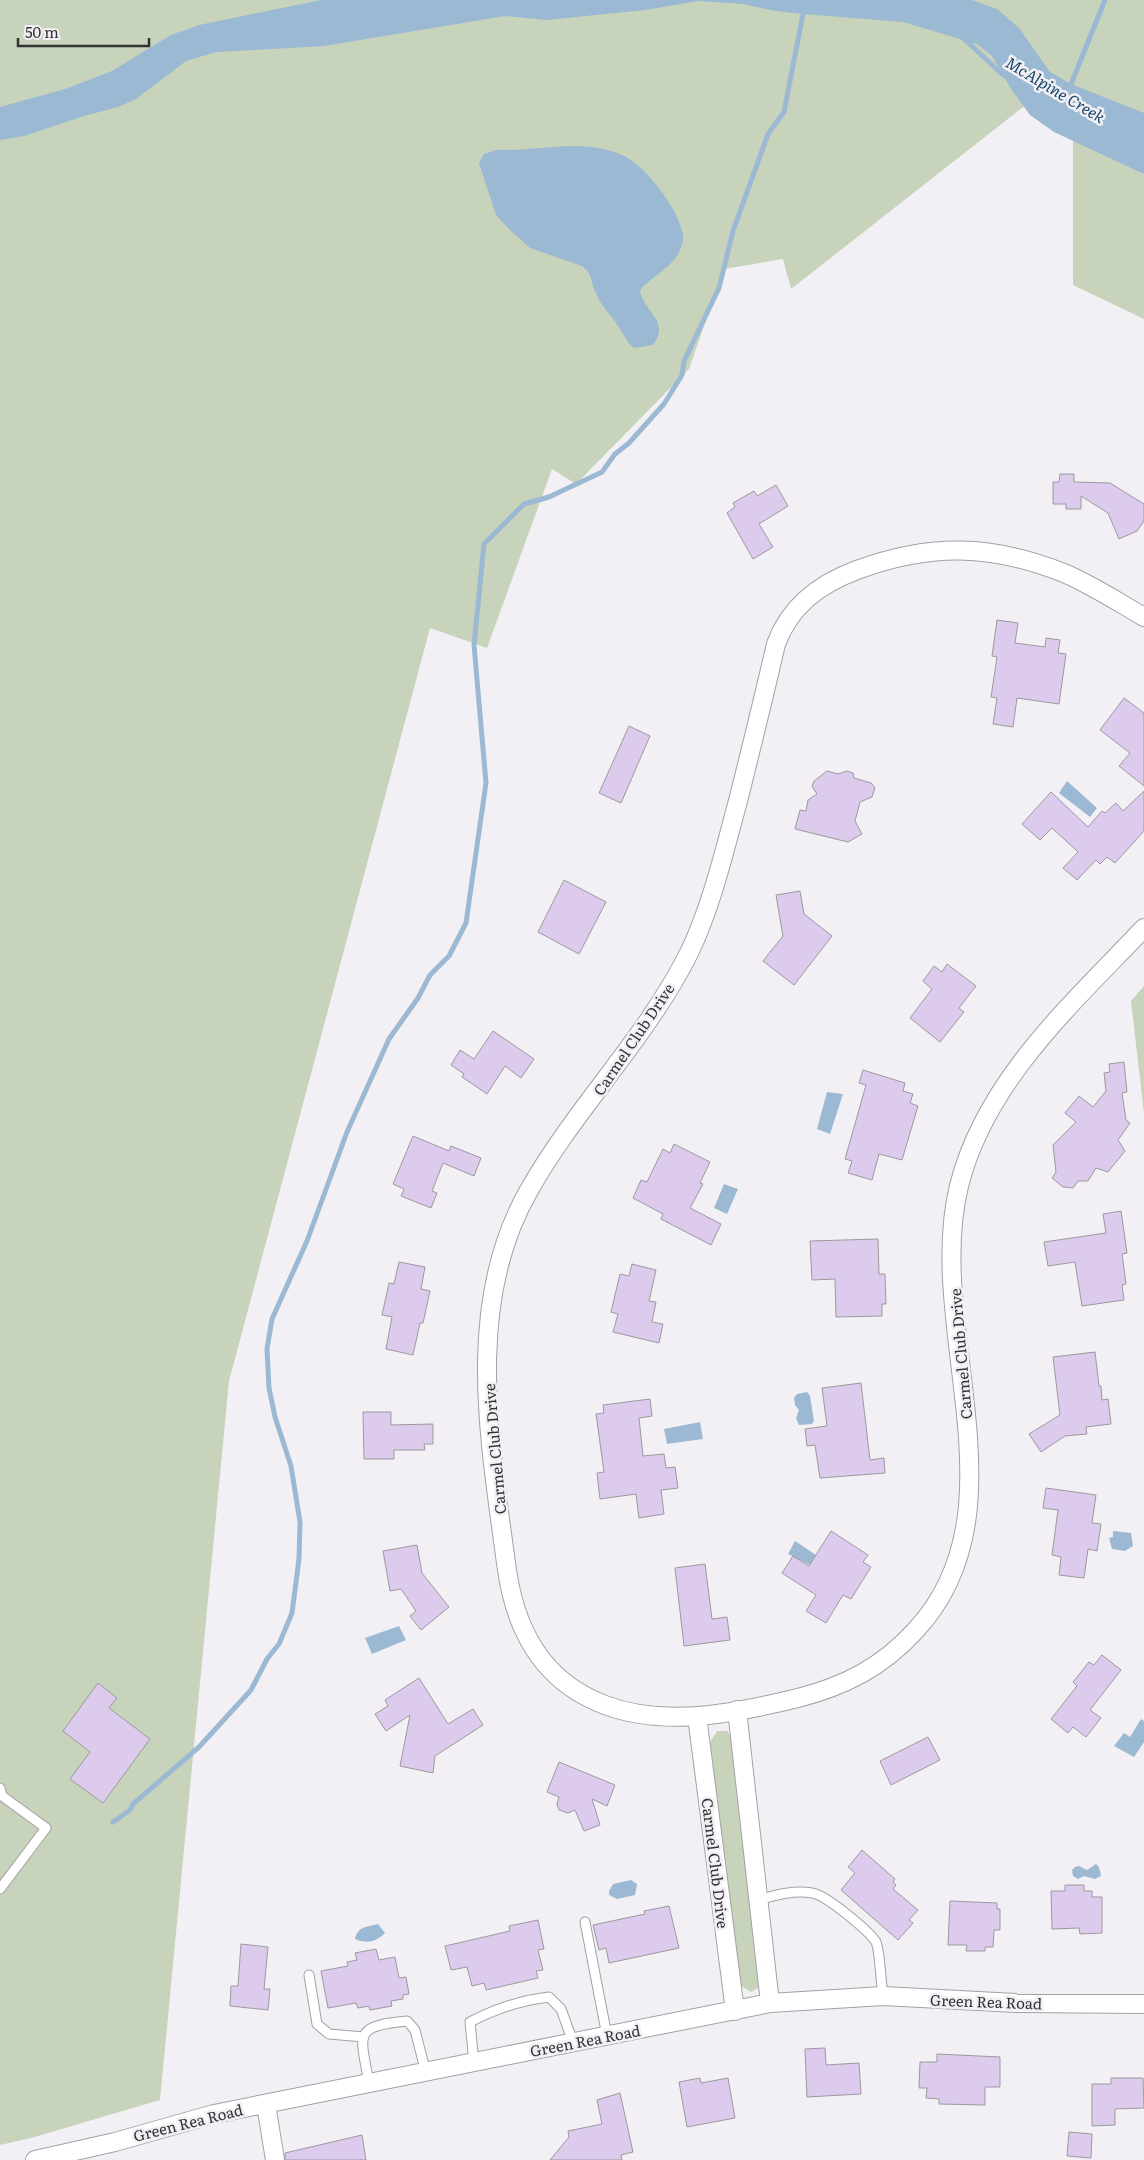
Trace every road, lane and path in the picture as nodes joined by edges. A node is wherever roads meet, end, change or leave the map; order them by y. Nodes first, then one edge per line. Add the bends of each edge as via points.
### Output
1 (1144, 617) edge
2 (1144, 928) edge
3 (737, 1710) junction
4 (698, 1716) junction
5 (1, 1792) edge
6 (0, 1889) edge
7 (758, 1900) junction
8 (585, 1922) dead end
9 (309, 1975) dead end
10 (883, 1996) junction
11 (770, 2003) junction
12 (1144, 2004) edge
13 (734, 2011) junction
14 (607, 2036) junction
15 (364, 2038) junction
16 (573, 2042) junction
17 (474, 2063) junction
18 (426, 2073) junction
19 (369, 2084) junction
20 (266, 2104) junction
21 (35, 2160) edge
22 (275, 2160) edge

1 - 4 street, Carmel Club Drive via 1065,574 1027,560 965,549 930,551 876,563 845,574 805,599 790,615 776,644 719,876 688,954 650,1018 527,1194 510,1233 490,1316 487,1378 490,1438 509,1590 514,1607 540,1659 574,1690 618,1710
2 - 3 street, Carmel Club Drive via 1074,1001 1006,1082 966,1163 958,1190 952,1247 954,1303 969,1454 969,1498 962,1543 947,1586 924,1622 902,1645 855,1678 814,1694
3 - 4 street, Carmel Club Drive
3 - 7 street
4 - 13 street, Carmel Club Drive
5 - 6 lane via 46,1828
7 - 10 lane via 784,1893 814,1892 847,1914 868,1932 876,1944
7 - 11 street
8 - 14 lane
9 - 15 lane via 317,2024 329,2034
10 - 11 street, Green Rea Road
10 - 12 street, Green Rea Road via 1016,2003
11 - 13 street, Green Rea Road
13 - 14 street, Green Rea Road
14 - 16 street, Green Rea Road
15 - 18 lane via 365,2032 373,2026 407,2022 415,2030
15 - 19 lane
16 - 17 street, Green Rea Road
16 - 17 lane via 561,2008 549,1997 533,1999 470,2022
17 - 18 street, Green Rea Road
18 - 19 street, Green Rea Road
19 - 20 street, Green Rea Road
20 - 21 street, Green Rea Road via 214,2114
20 - 22 street

